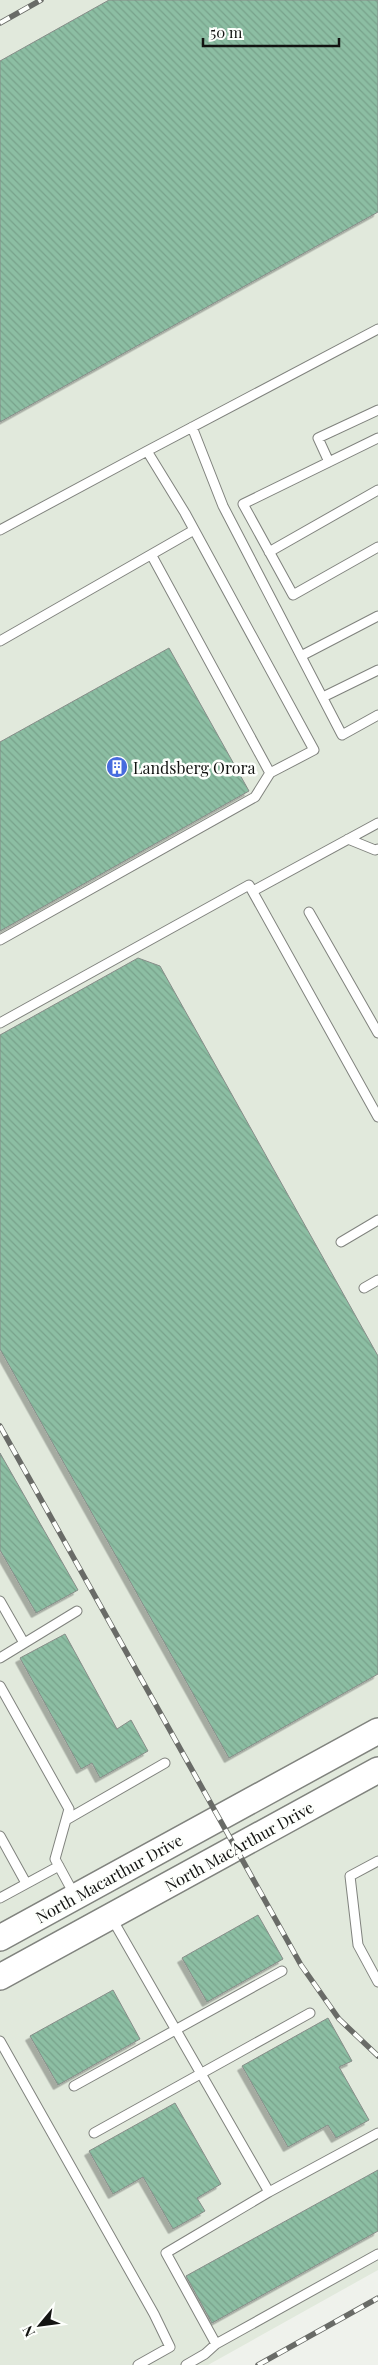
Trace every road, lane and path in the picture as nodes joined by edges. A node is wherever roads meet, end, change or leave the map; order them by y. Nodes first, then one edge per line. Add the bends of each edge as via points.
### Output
1 (378, 329) edge
2 (378, 410) edge
3 (192, 427) junction
4 (378, 438) edge
5 (147, 451) junction
6 (329, 462) junction
7 (378, 490) edge
8 (0, 530) edge
9 (194, 530) junction
10 (378, 548) edge
11 (269, 552) junction
12 (152, 556) junction
13 (378, 616) edge
14 (0, 641) edge
15 (301, 656) junction
16 (378, 670) edge
17 (323, 697) junction
18 (378, 715) edge
19 (270, 773) junction
20 (378, 823) edge
21 (348, 839) junction
22 (378, 849) edge
23 (253, 891) junction
24 (309, 912) dead end
25 (0, 940) edge
26 (0, 1023) edge
27 (378, 1033) edge
28 (378, 1117) edge
29 (378, 1220) edge
30 (341, 1242) dead end
31 (378, 1280) edge
32 (364, 1288) dead end
33 (0, 1601) edge
34 (77, 1611) dead end
35 (24, 1644) junction
36 (0, 1658) edge
37 (0, 1686) edge
38 (378, 1731) edge
39 (165, 1763) dead end
40 (378, 1770) edge
41 (219, 1819) joint
42 (66, 1820) junction
43 (0, 1836) edge
44 (378, 1861) edge
45 (59, 1866) junction
46 (26, 1882) junction
47 (76, 1897) junction
48 (0, 1898) edge
49 (106, 1919) junction
50 (0, 1938) edge
51 (282, 1970) dead end
52 (0, 1977) edge
53 (378, 1982) edge
54 (310, 2013) dead end
55 (176, 2031) junction
56 (0, 2041) edge
57 (201, 2073) junction
58 (74, 2086) dead end
59 (94, 2133) dead end
60 (378, 2133) edge
61 (269, 2192) junction
62 (378, 2254) edge
63 (216, 2344) junction
64 (138, 2365) edge
65 (186, 2365) edge

1 - 3 lane
2 - 6 lane via 318,438
3 - 5 lane
3 - 15 lane via 223,506
4 - 6 lane
5 - 8 lane
5 - 9 lane
6 - 11 lane via 243,504
7 - 11 lane
9 - 12 lane
9 - 19 lane via 314,750
10 - 11 lane via 293,595
12 - 14 lane
12 - 19 lane
13 - 15 lane
15 - 17 lane
16 - 17 lane
17 - 18 lane via 342,735
19 - 25 lane via 255,797
20 - 21 lane
21 - 22 lane
21 - 23 lane
23 - 26 lane via 249,885
23 - 28 lane
24 - 27 lane
29 - 30 lane
31 - 32 lane
33 - 35 lane
34 - 35 lane
35 - 36 lane
37 - 42 lane via 69,1809
38 - 41 main road, North MacArthur Drive
39 - 42 lane
40 - 49 main road, North MacArthur Drive
41 - 47 main road, North Macarthur Drive
42 - 45 lane via 55,1859
43 - 46 lane
44 - 53 lane via 350,1876 358,1945
45 - 46 lane
45 - 47 lane
46 - 48 lane
47 - 50 main road, North Macarthur Drive
49 - 52 main road
49 - 55 lane
51 - 55 lane
54 - 57 lane
55 - 57 lane
55 - 58 lane
56 - 64 lane via 170,2348
57 - 59 lane
57 - 61 lane
60 - 61 lane
61 - 63 lane via 166,2253
62 - 63 lane
63 - 65 lane

